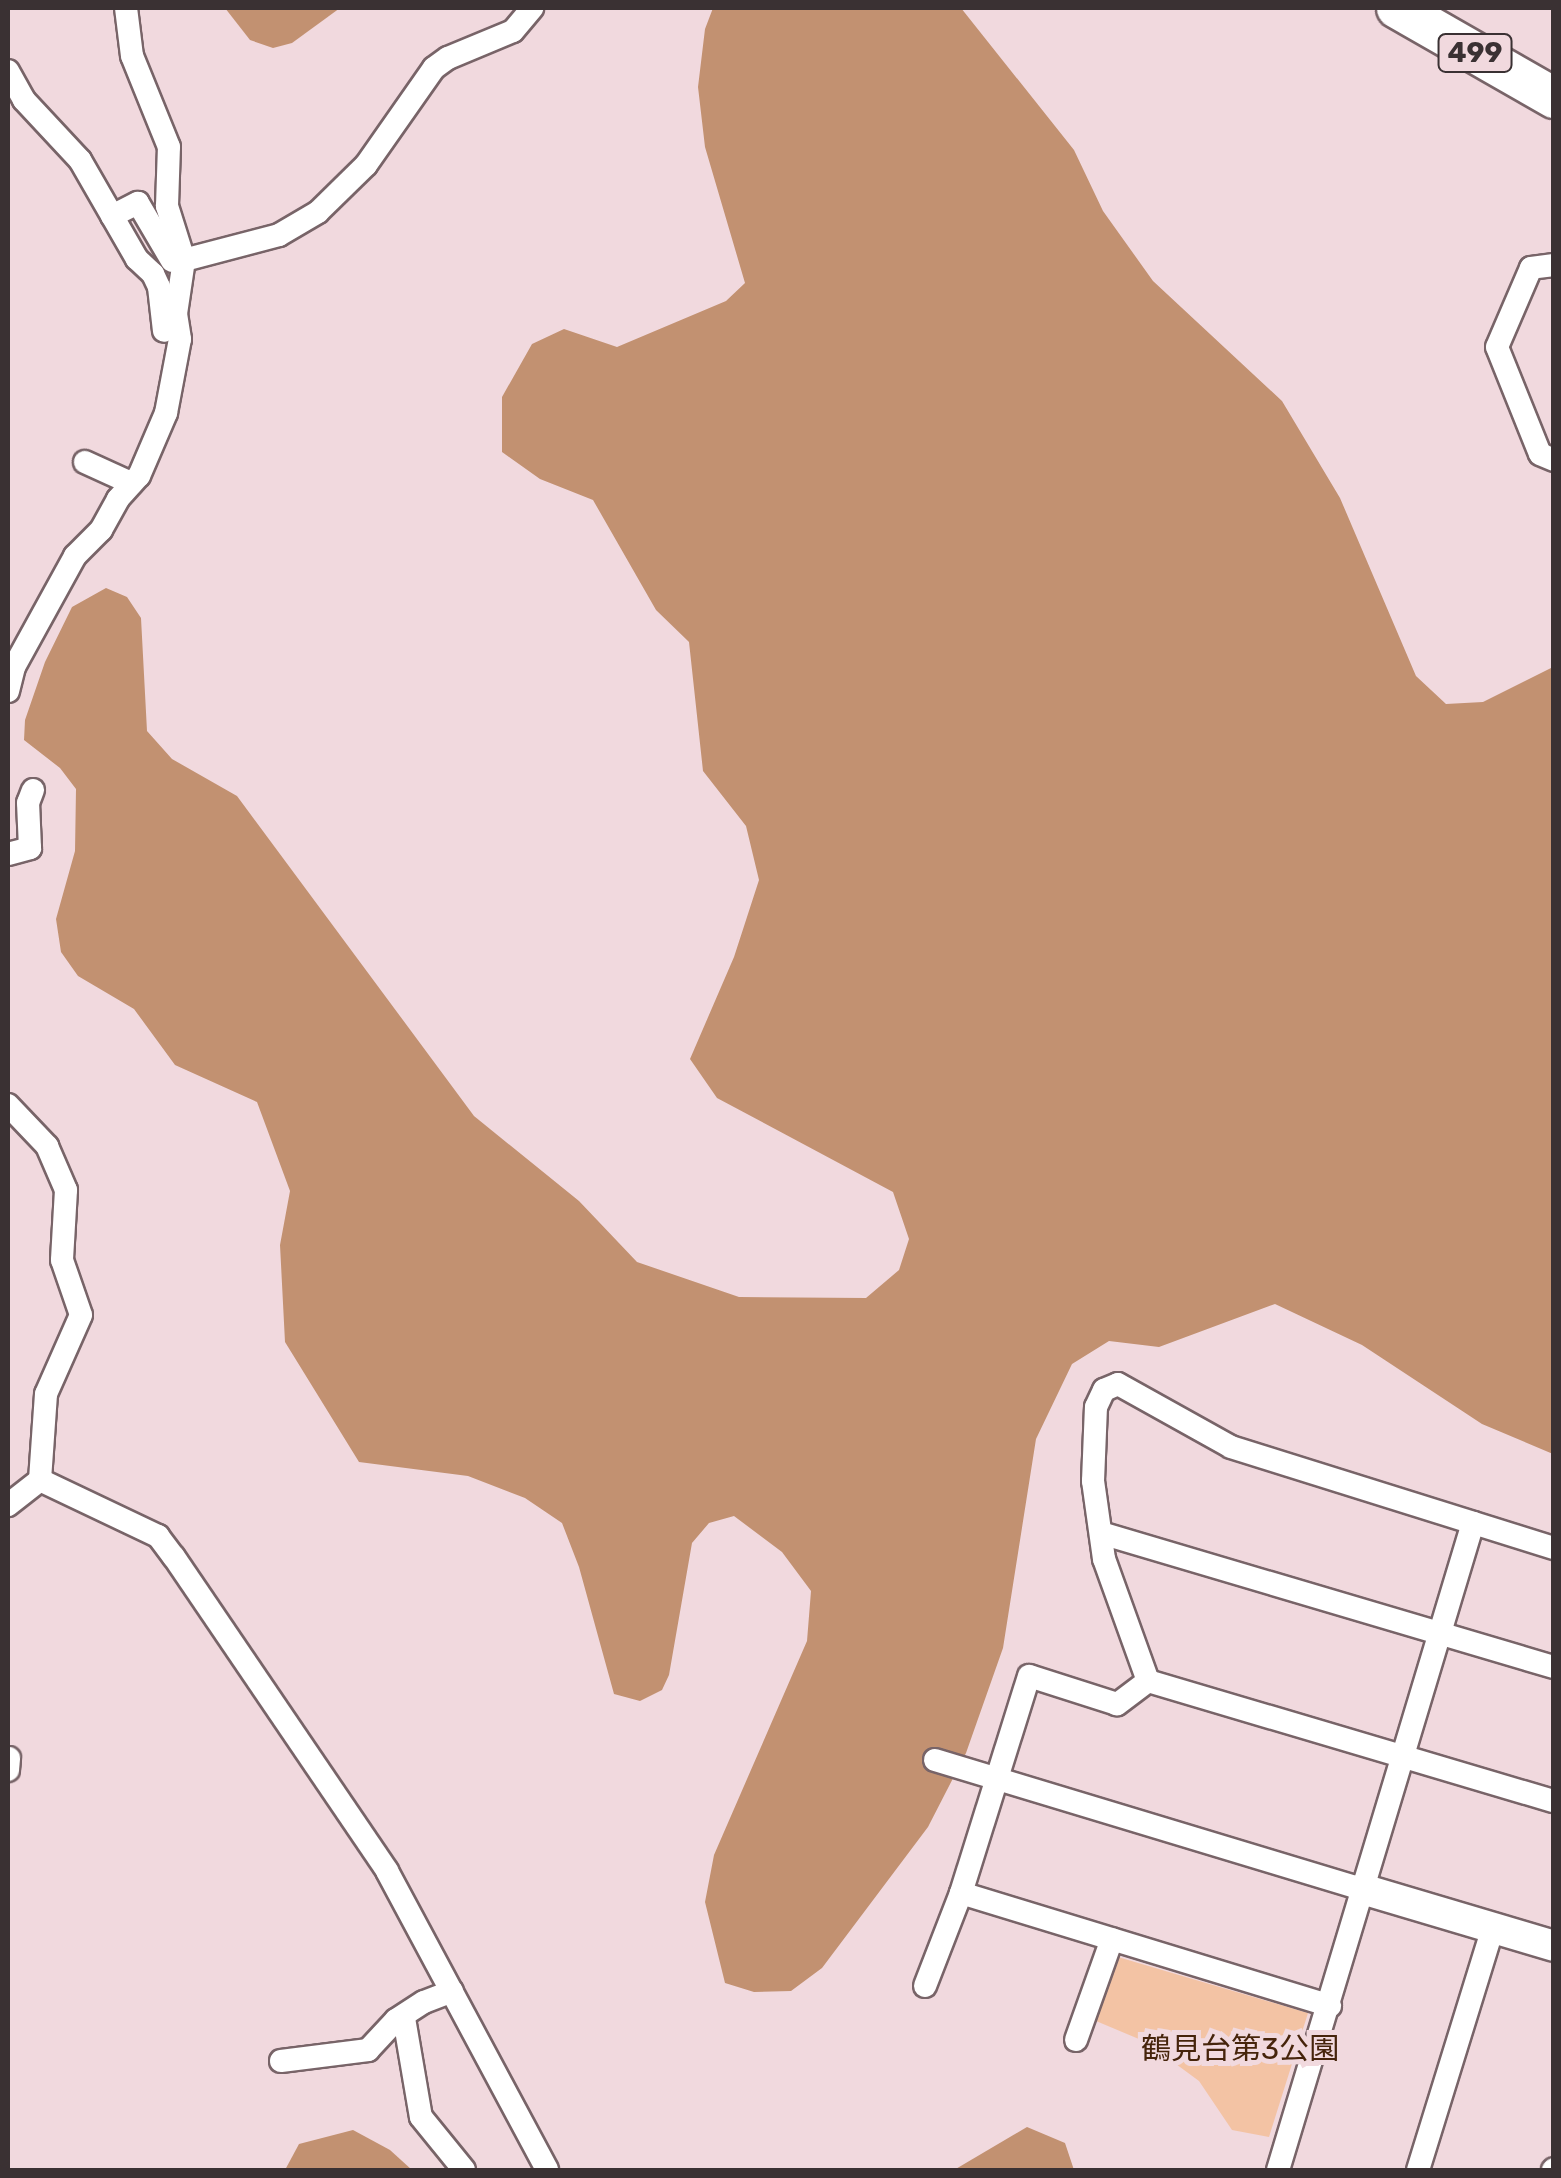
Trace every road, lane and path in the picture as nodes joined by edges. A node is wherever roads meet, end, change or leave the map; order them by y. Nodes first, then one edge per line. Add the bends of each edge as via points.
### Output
1 (126, 8) edge
2 (532, 8) edge
3 (1397, 8) edge
4 (1436, 8) edge
5 (8, 72) edge
6 (1554, 74) edge
7 (1554, 98) edge
8 (112, 216) junction
9 (1554, 265) edge
10 (184, 267) junction
11 (152, 449) junction
12 (1554, 460) edge
13 (85, 462) dead end
14 (131, 483) junction
15 (8, 691) edge
16 (32, 790) dead end
17 (8, 854) edge
18 (9, 1112) edge
19 (40, 1480) junction
20 (8, 1505) edge
21 (1474, 1523) junction
22 (1101, 1532) junction
23 (1554, 1548) edge
24 (1439, 1632) junction
25 (1554, 1667) edge
26 (1148, 1681) junction
27 (1404, 1755) junction
28 (935, 1760) dead end
29 (994, 1780) junction
30 (1554, 1800) edge
31 (1362, 1889) junction
32 (961, 1893) junction
33 (1493, 1927) junction
34 (1112, 1939) junction
35 (1554, 1946) edge
36 (925, 1986) dead end
37 (452, 1991) junction
38 (1330, 2006) junction
39 (404, 2018) junction
40 (1076, 2040) dead end
41 (281, 2061) dead end
42 (464, 2170) edge
43 (548, 2170) edge
44 (1278, 2170) edge
45 (1418, 2170) edge

1 - 10 street via 132,56 169,147 166,206
2 - 10 street via 514,31 434,68 366,165 318,212 279,236
3 - 7 highway, 499
4 - 6 highway, 499
5 - 8 street via 24,100 80,160
8 - 10 street via 138,203 176,271
8 - 11 street via 159,287 164,337
9 - 12 street via 1531,268 1497,347 1540,454
10 - 11 street via 176,314 180,339
11 - 14 street
13 - 14 street
14 - 15 street via 75,556 14,666
16 - 17 street via 30,848
18 - 19 street via 32,1128 58,1167 67,1208 62,1260 81,1307 46,1394
19 - 20 street
19 - 37 street via 158,1536 370,1843
21 - 22 street via 1231,1447 1118,1384 1104,1390 1096,1407 1092,1481
21 - 23 street
21 - 24 street
22 - 24 street
22 - 26 street via 1104,1559
24 - 25 street
24 - 27 street
26 - 27 street
26 - 29 street via 1117,1704 1029,1676
27 - 30 street
27 - 31 street
28 - 29 street
29 - 31 street
29 - 32 street
31 - 33 street
31 - 38 street
32 - 34 street
32 - 36 street
33 - 35 street
33 - 45 street
34 - 38 street
34 - 40 street
37 - 39 street
37 - 43 street
38 - 44 street
39 - 41 street via 368,2050
39 - 42 street via 421,2117

